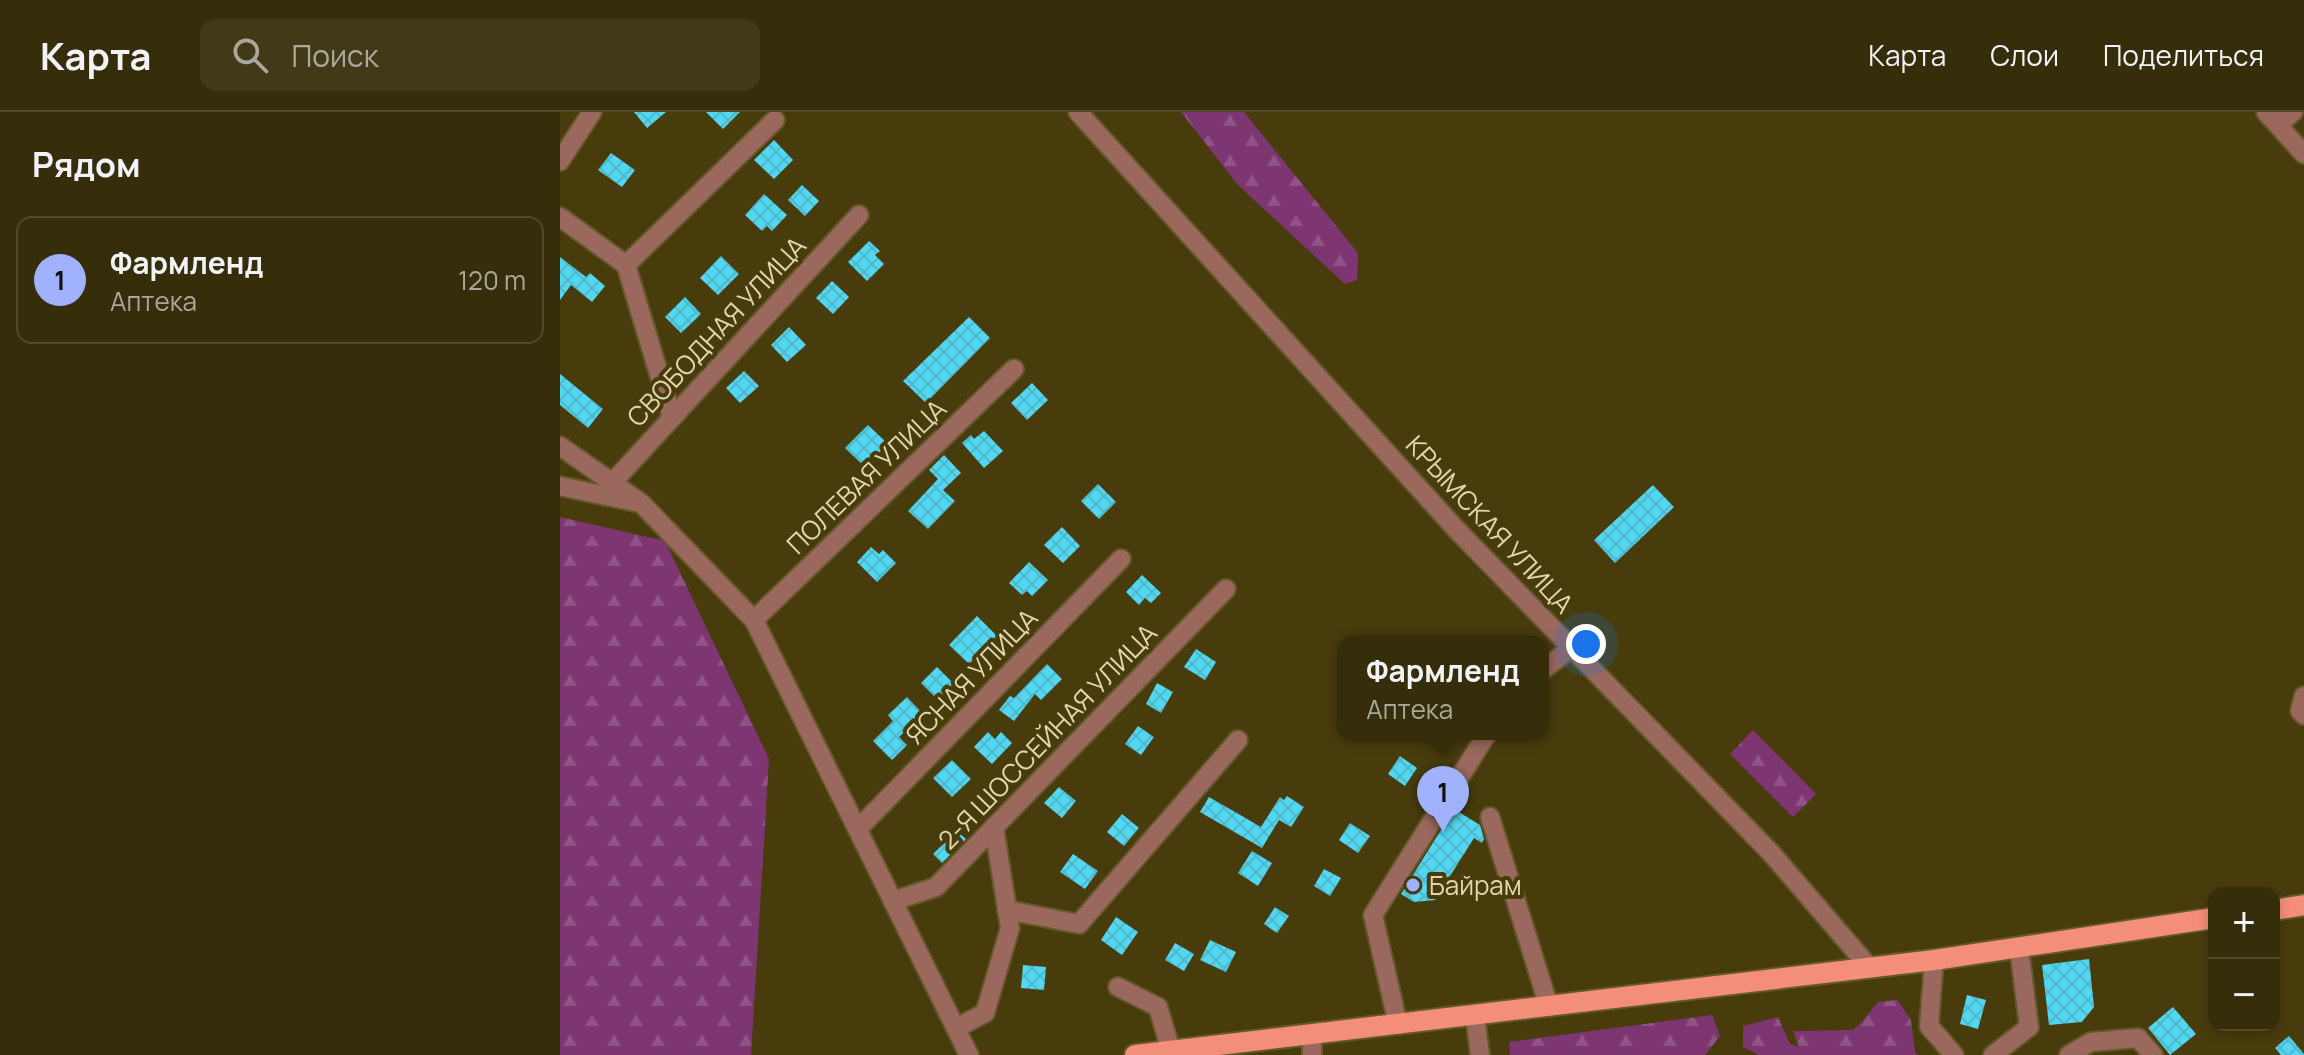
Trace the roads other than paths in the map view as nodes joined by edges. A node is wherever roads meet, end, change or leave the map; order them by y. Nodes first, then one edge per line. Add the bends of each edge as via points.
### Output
1 (592, 112) edge
2 (1078, 112) edge
3 (2293, 112) edge
4 (2272, 119) edge
5 (775, 120) dead end
6 (2304, 154) edge
7 (560, 161) edge
8 (859, 215) dead end
9 (560, 217) edge
10 (626, 265) junction
11 (1014, 369) dead end
12 (672, 417) junction
13 (560, 446) edge
14 (612, 483) junction
15 (560, 486) edge
16 (641, 503) junction
17 (1121, 559) dead end
18 (1226, 589) dead end
19 (754, 620) junction
20 (1571, 648) junction
21 (1549, 665) edge
22 (2304, 696) edge
23 (2304, 715) edge
24 (1238, 740) dead end
25 (1483, 740) edge
26 (1490, 817) dead end
27 (994, 827) junction
28 (858, 829) junction
29 (893, 901) junction
30 (2304, 905) edge
31 (2280, 909) edge
32 (1007, 910) junction
33 (2208, 919) edge
34 (2019, 947) junction
35 (1934, 960) junction
36 (1869, 967) junction
37 (1118, 987) dead end
38 (1549, 1007) junction
39 (1475, 1016) junction
40 (1398, 1025) junction
41 (956, 1028) junction
42 (1312, 1045) edge
43 (1171, 1051) junction
44 (1198, 1052) edge
45 (969, 1055) edge
46 (1135, 1055) edge
47 (1480, 1055) edge
48 (1954, 1055) edge
49 (1993, 1055) edge
50 (2069, 1055) edge
51 (2153, 1055) edge

1 - 7 street
2 - 20 street, КРЫМСКАЯ УЛИЦА via 1456,529
3 - 4 street
4 - 6 street
5 - 10 street
8 - 12 street, СВОБОДНАЯ УЛИЦА
9 - 10 street
10 - 12 street
11 - 19 street, ПОЛЕВАЯ УЛИЦА
12 - 14 street, СВОБОДНАЯ УЛИЦА
13 - 14 street
14 - 16 street
15 - 16 street
16 - 19 street
17 - 28 street, ЯСНАЯ УЛИЦА
18 - 27 street, 2-Я ШОССЕЙНАЯ УЛИЦА
19 - 28 street
20 - 21 street
20 - 36 street, КРЫМСКАЯ УЛИЦА via 1772,854
22 - 23 street
24 - 32 street via 1079,924
25 - 40 street via 1373,915
26 - 38 street
27 - 29 street, 2-Я ШОССЕЙНАЯ УЛИЦА via 936,887
27 - 32 street
28 - 29 street
29 - 41 street
30 - 31 main road
32 - 41 street via 1010,928 985,1013
33 - 34 main road
34 - 35 main road
34 - 49 street via 2029,1027
35 - 36 main road
35 - 48 street via 1929,1026
36 - 38 main road
37 - 43 street via 1158,1007
38 - 39 main road
39 - 40 main road
39 - 47 street
40 - 42 main road
41 - 45 street
42 - 44 main road
43 - 44 main road
43 - 46 main road
50 - 51 street via 2091,1042 2138,1038

